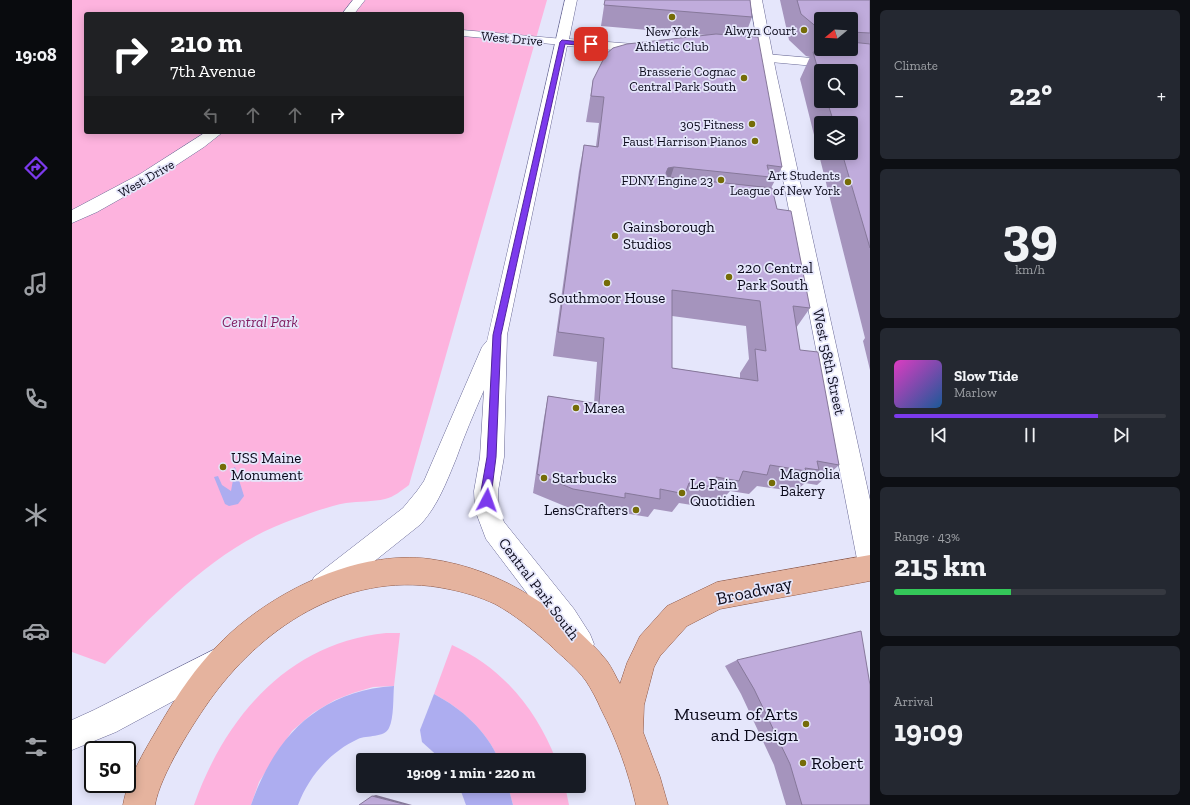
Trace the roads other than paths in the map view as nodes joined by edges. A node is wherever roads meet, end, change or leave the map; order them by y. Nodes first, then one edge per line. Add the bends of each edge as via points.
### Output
1 (359, 0) edge
2 (571, 0) edge
3 (756, 0) edge
4 (350, 12) edge
5 (464, 33) edge
6 (562, 42) junction
7 (662, 50) edge
8 (716, 54) edge
9 (766, 58) junction
10 (870, 68) edge
11 (213, 134) edge
12 (72, 217) edge
13 (497, 335) junction
14 (870, 559) edge
15 (870, 568) edge
16 (316, 592) junction
17 (227, 656) junction
18 (598, 673) junction
19 (629, 734) junction
20 (72, 735) edge
21 (139, 801) edge
22 (652, 805) edge

1 - 4 main road
2 - 6 main road, Central Park South
3 - 9 main road, West 58th Street
5 - 6 lane, West Drive
6 - 7 main road
6 - 13 main road, Central Park South
8 - 9 main road
9 - 10 main road
9 - 14 main road, West 58th Street via 791,212
11 - 12 main road, West Drive via 177,160
13 - 16 main road, Central Park South via 444,458 437,481 424,504
13 - 18 main road, Central Park South via 492,457 486,491 490,521 494,530 564,619
15 - 19 main road, Broadway via 717,596 677,616 650,646 641,662 630,705
16 - 17 main road via 270,618
16 - 18 main road via 338,583 383,572 421,571 462,577 504,593 524,604 564,637
17 - 20 main road via 105,721
17 - 21 main road via 200,688 172,731
18 - 19 main road
19 - 22 main road

